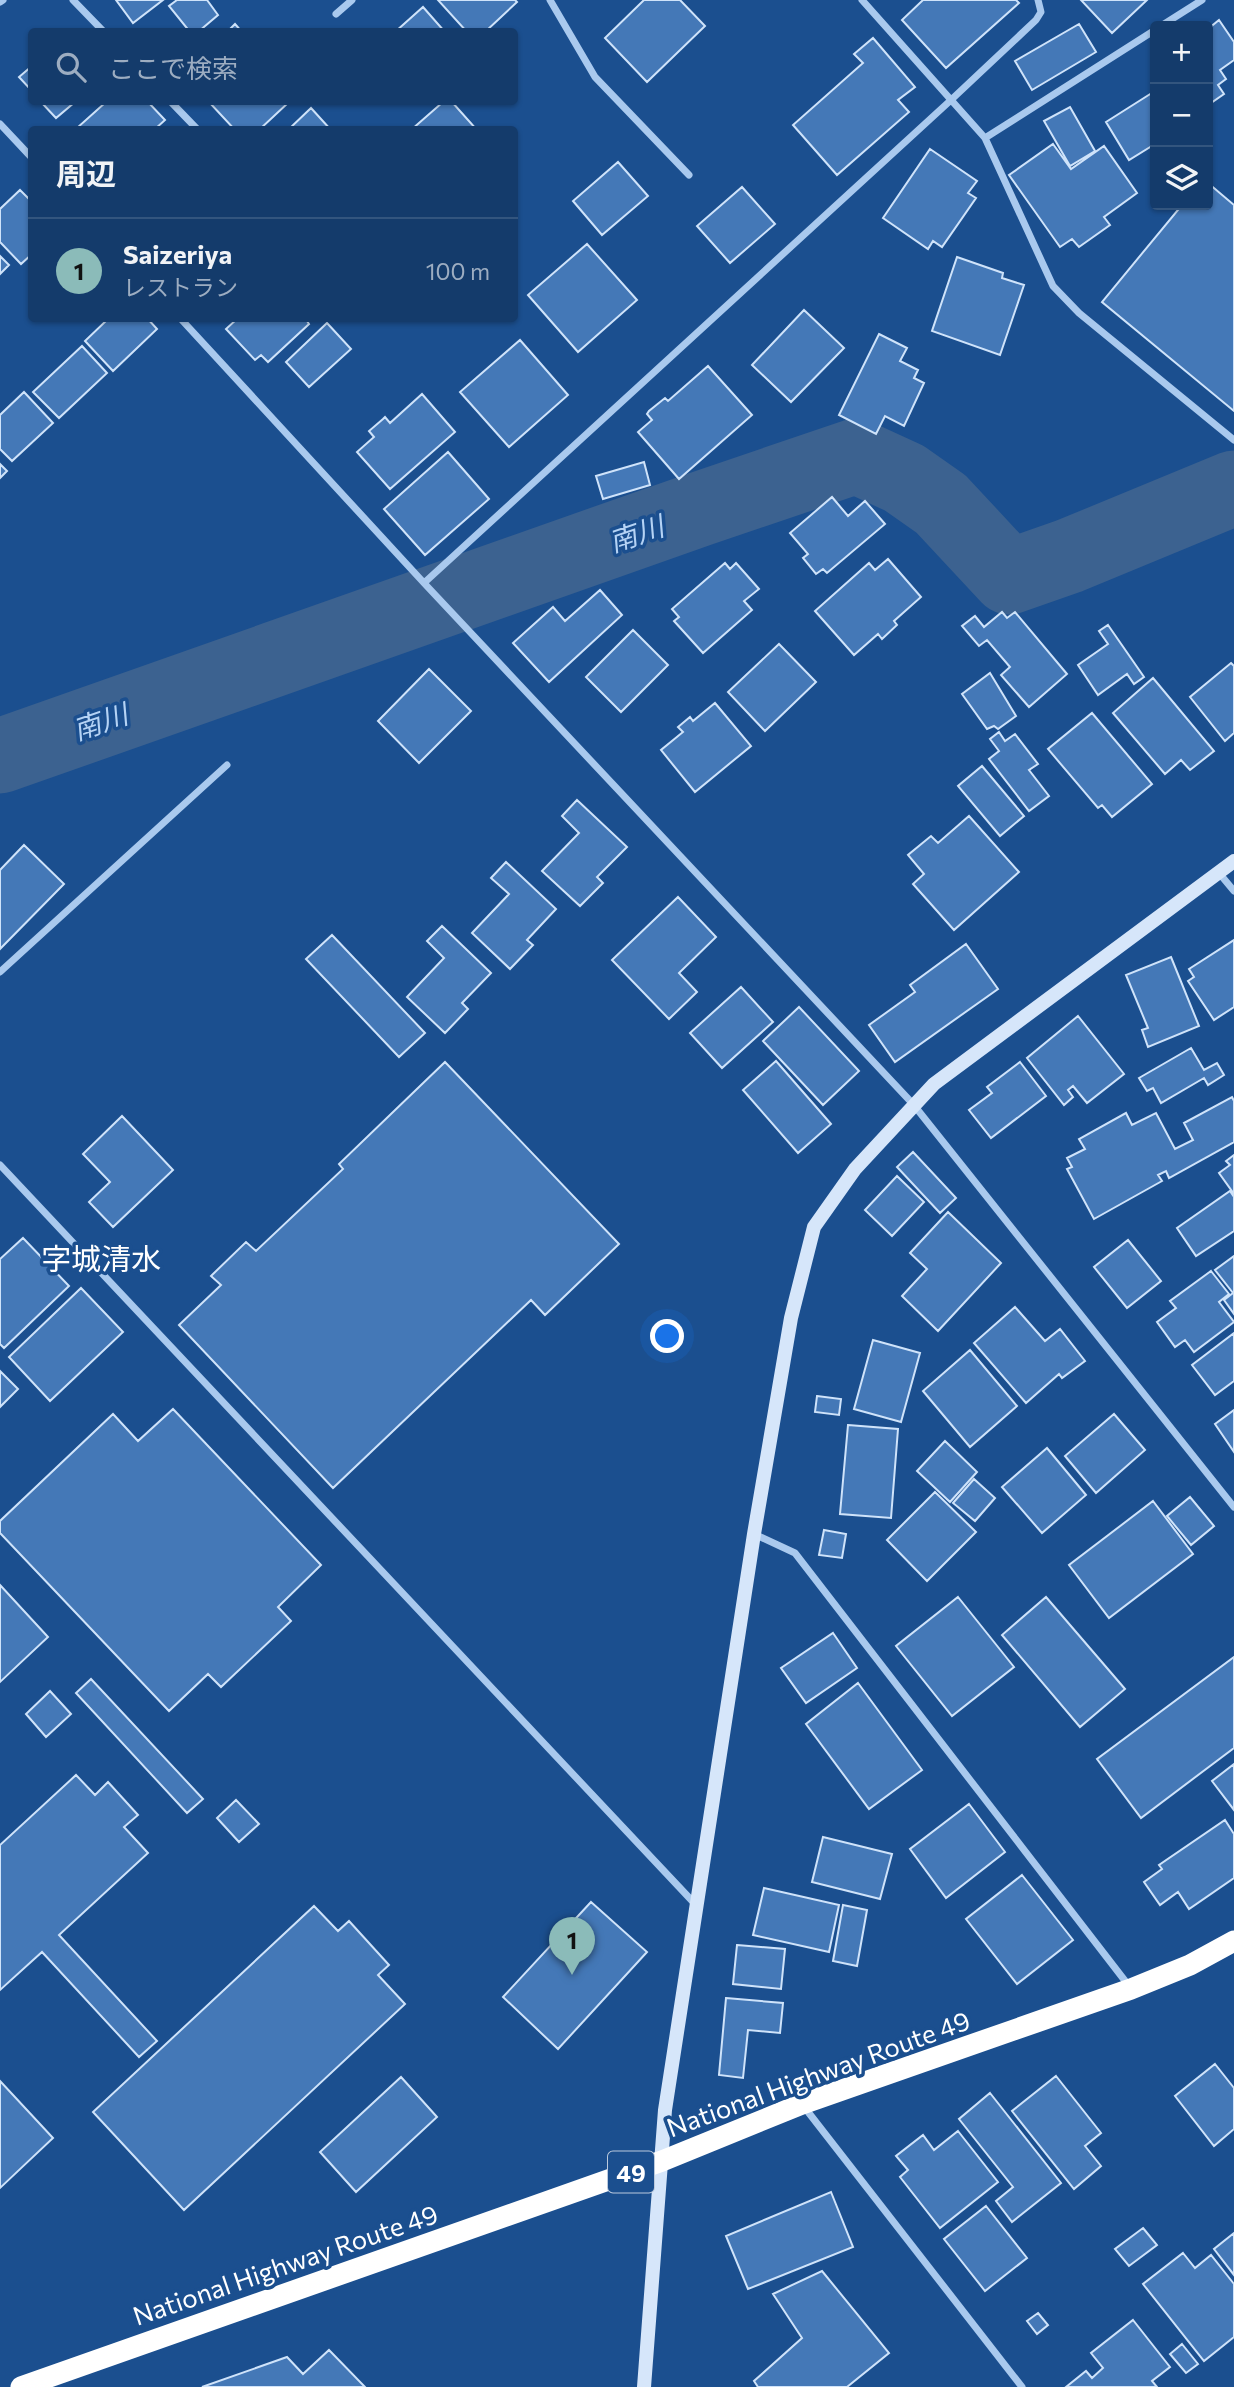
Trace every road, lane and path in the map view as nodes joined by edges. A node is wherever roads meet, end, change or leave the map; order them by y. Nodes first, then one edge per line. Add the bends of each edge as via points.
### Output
1 (74, 0) edge
2 (352, 0) edge
3 (550, 0) edge
4 (862, 0) edge
5 (1038, 0) edge
6 (1202, 0) edge
7 (336, 14) dead end
8 (1169, 21) edge
9 (100, 28) edge
10 (1150, 33) edge
11 (951, 100) junction
12 (174, 105) edge
13 (0, 124) edge
14 (194, 126) edge
15 (985, 138) junction
16 (28, 154) edge
17 (690, 175) dead end
18 (184, 322) edge
19 (1234, 440) edge
20 (424, 583) junction
21 (227, 765) dead end
22 (1234, 861) edge
23 (1219, 873) junction
24 (1234, 891) edge
25 (0, 972) edge
26 (913, 1104) junction
27 (0, 1164) edge
28 (1234, 1507) edge
29 (754, 1534) junction
30 (697, 1906) junction
31 (1234, 1941) edge
32 (1131, 1989) junction
33 (802, 2104) junction
34 (662, 2161) junction
35 (21, 2387) edge
36 (644, 2387) edge
37 (1022, 2387) edge

1 - 9 street
2 - 7 street
3 - 17 street via 595,77
4 - 11 street
5 - 11 street via 1041,12 1036,20
6 - 8 street
10 - 15 street
11 - 15 street
11 - 20 street
12 - 14 street
13 - 16 street
15 - 19 street via 1053,286 1079,313
18 - 20 street
20 - 26 street
21 - 25 street
22 - 23 street
23 - 24 street
23 - 26 street
26 - 28 street
26 - 29 street via 855,1169 814,1227 791,1318
27 - 30 street
29 - 30 street
29 - 32 street via 795,1553
30 - 34 street
31 - 32 highway, National Highway Route 49 / 49
32 - 33 highway, National Highway Route 49 / 49
33 - 34 highway, National Highway Route 49 / 49
33 - 37 street
34 - 35 highway, National Highway Route 49 / 49
34 - 36 street

